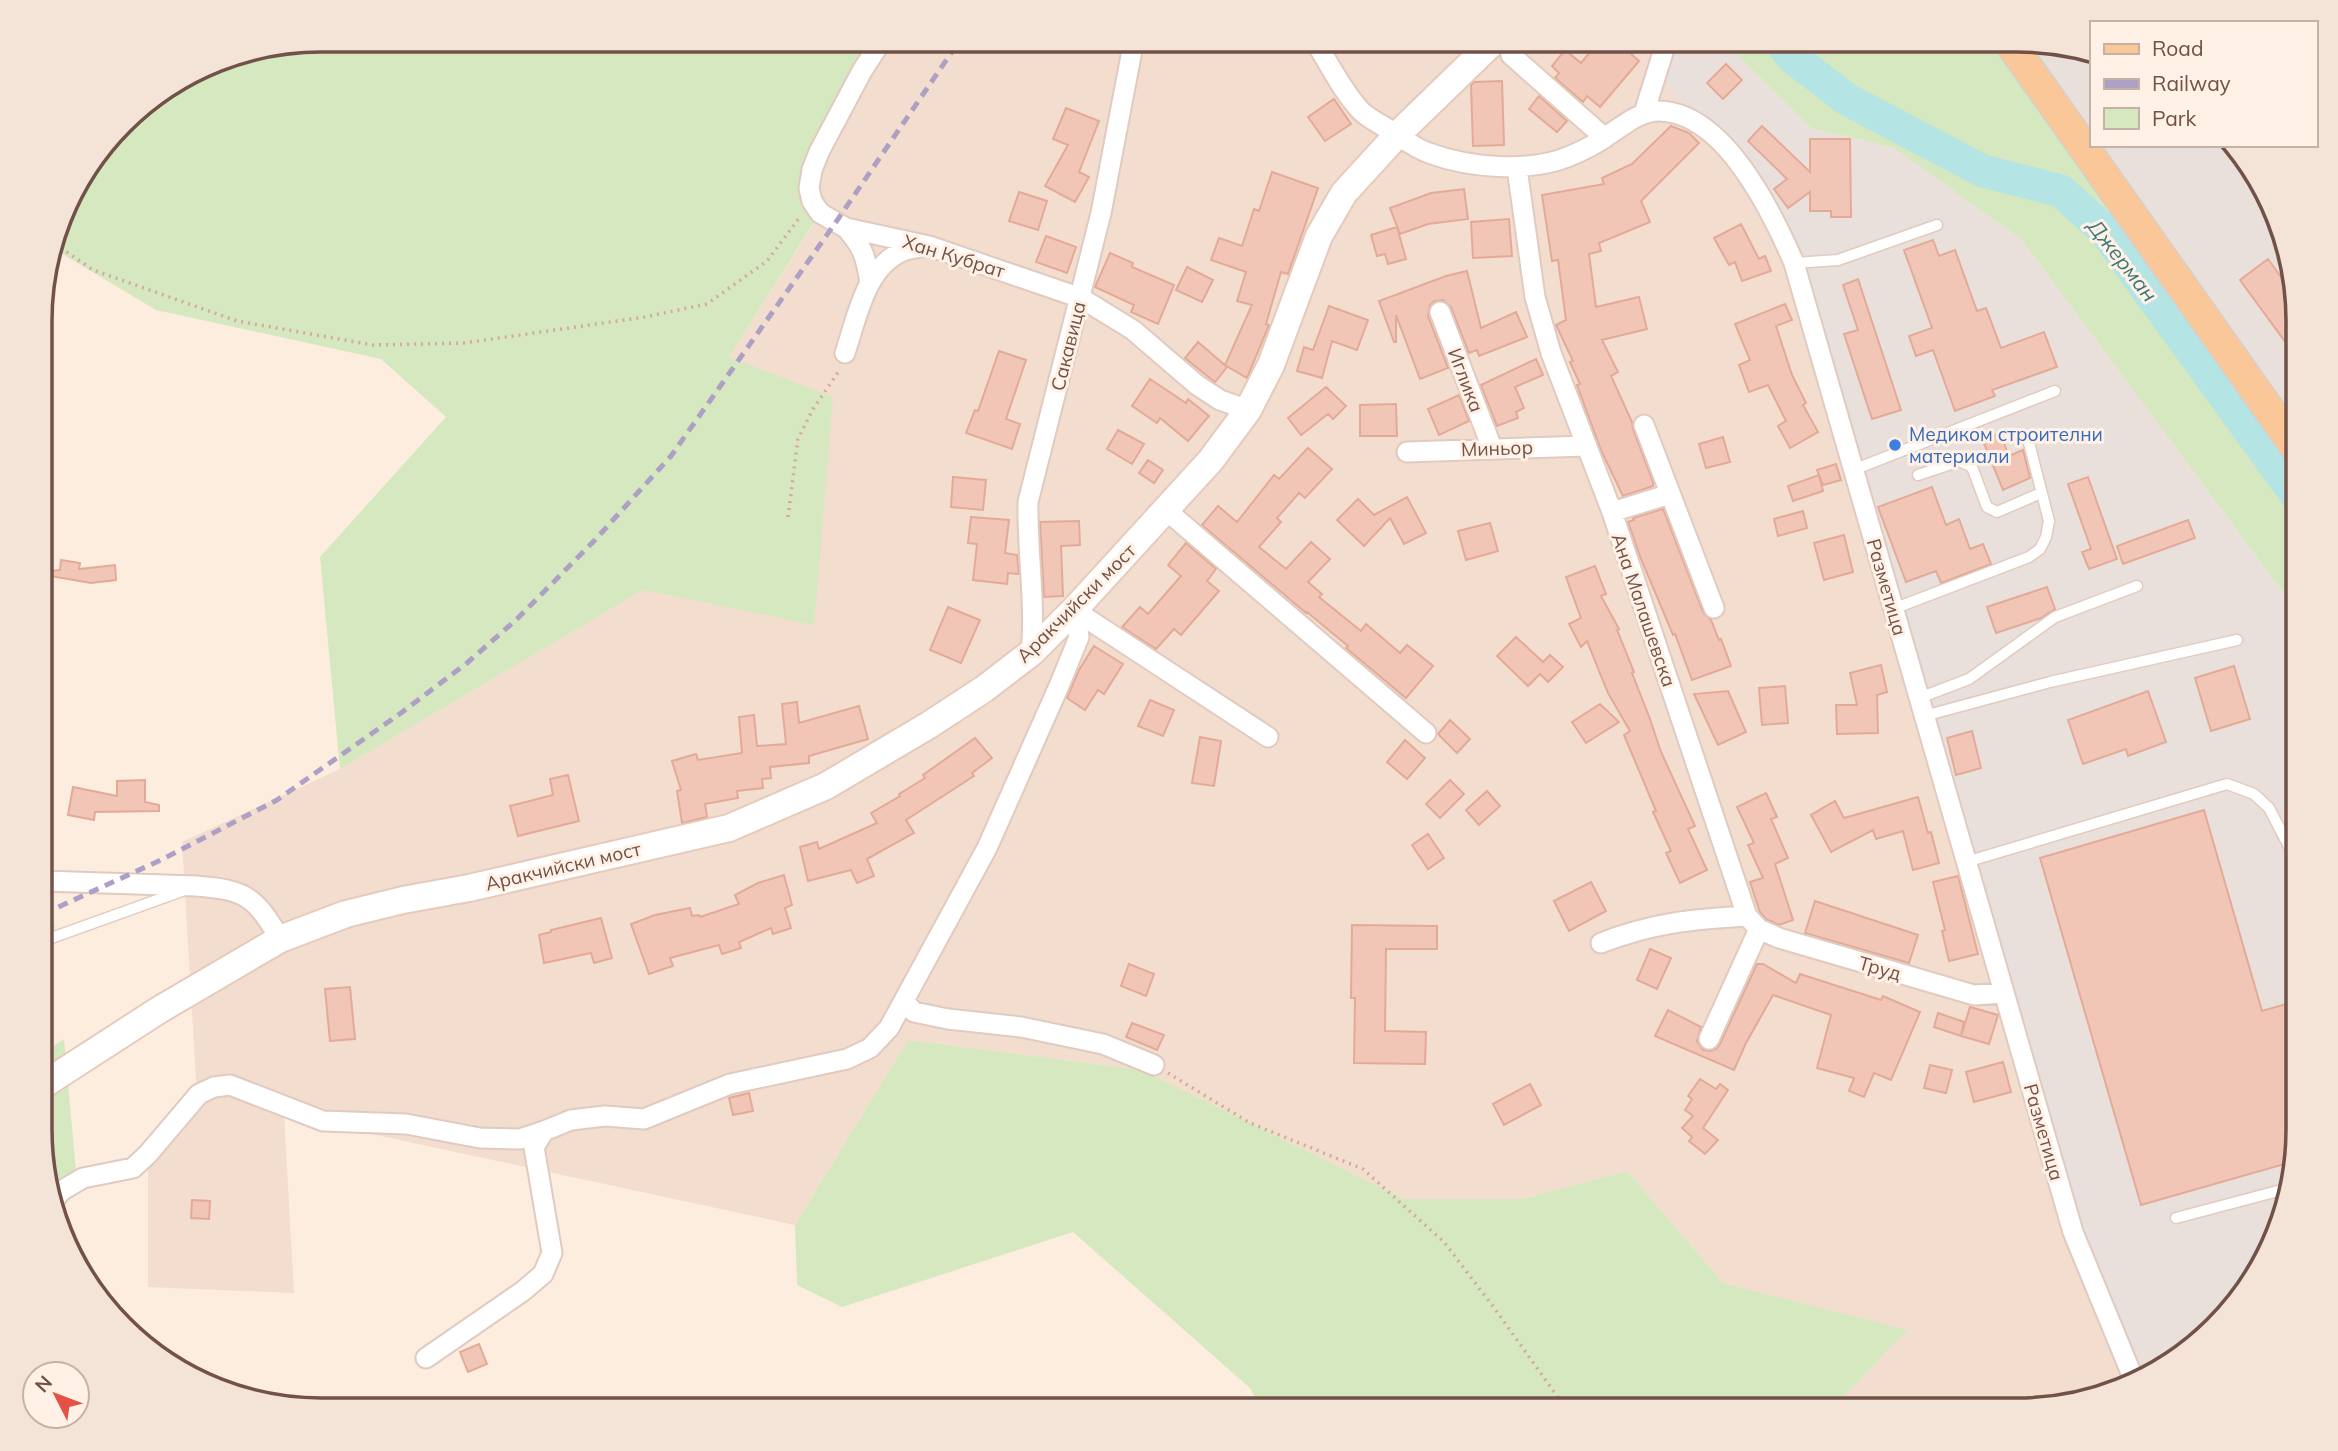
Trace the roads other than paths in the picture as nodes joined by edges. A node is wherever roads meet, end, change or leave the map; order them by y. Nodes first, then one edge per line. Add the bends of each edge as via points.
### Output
1 (874, 52) edge
2 (1132, 52) edge
3 (1322, 52) edge
4 (1498, 52) edge
5 (1510, 52) edge
6 (1663, 52) edge
7 (2016, 52) edge
8 (1644, 113) junction
9 (1397, 135) junction
10 (1605, 138) junction
11 (1517, 168) junction
12 (1937, 225) dead end
13 (845, 228) junction
14 (929, 246) junction
15 (1794, 263) junction
16 (870, 283) junction
17 (1081, 298) junction
18 (1440, 312) dead end
19 (845, 353) road end
20 (2055, 391) dead end
21 (1248, 410) junction
22 (1644, 425) dead end
23 (2286, 433) edge
24 (2028, 439) dead end
25 (1587, 446) junction
26 (1492, 448) junction
27 (1407, 452) dead end
28 (1853, 470) junction
29 (1918, 475) dead end
30 (2041, 493) junction
31 (1670, 494) junction
32 (1166, 510) junction
33 (1612, 512) junction
34 (2137, 586) dead end
35 (1714, 608) dead end
36 (1893, 609) junction
37 (1074, 610) junction
38 (2236, 640) dead end
39 (1031, 653) junction
40 (1921, 707) junction
41 (1426, 733) dead end
42 (1268, 737) dead end
43 (2286, 841) edge
44 (1966, 862) junction
45 (52, 881) edge
46 (196, 886) junction
47 (1753, 923) junction
48 (52, 938) edge
49 (280, 939) junction
50 (1601, 943) dead end
51 (2004, 993) junction
52 (905, 1002) junction
53 (1709, 1040) dead end
54 (1154, 1065) road end
55 (52, 1079) edge
56 (544, 1130) junction
57 (2278, 1191) edge
58 (60, 1192) edge
59 (2176, 1218) dead end
60 (426, 1358) dead end
61 (2131, 1373) edge

1 - 13 street, Хан Кубрат via 819,152 808,188 820,213
2 - 17 street, Сакавица
3 - 9 street via 1362,112
4 - 9 main road, Аракчийски мост
5 - 10 street
6 - 8 street
7 - 23 main road
8 - 10 street
8 - 15 street, Разметица via 1685,117 1731,153 1763,200
9 - 11 street via 1444,158
9 - 21 main road, Аракчийски мост via 1344,193 1319,236 1271,365
10 - 11 street via 1551,164
11 - 25 street, Ана Малашевска via 1535,297 1550,353
12 - 15 lane via 1838,260
13 - 14 street, Хан Кубрат
13 - 16 street via 861,245
14 - 16 street via 904,250 883,263
14 - 17 street, Хан Кубрат
15 - 28 street, Разметица
16 - 19 street
17 - 21 street, Хан Кубрат via 1133,330 1197,385
17 - 39 street, Сакавица via 1028,502
18 - 26 street, Иглика
20 - 28 lane
21 - 32 main road, Аракчийски мост
22 - 31 street
24 - 30 lane
25 - 26 street, Миньор
25 - 33 street, Ана Малашевска
26 - 27 street, Миньор
28 - 36 street, Разметица
29 - 30 lane via 1960,461 1967,463 1987,507 1997,512
30 - 36 lane via 2049,521 2040,549
31 - 33 street
31 - 35 street
32 - 37 main road, Аракчийски мост
32 - 41 street
33 - 47 street, Ана Малашевска
34 - 40 lane via 2055,617 1969,679
36 - 40 street, Разметица
37 - 39 main road, Аракчийски мост
37 - 42 street
37 - 52 street via 1079,637 1059,686 987,848
38 - 40 lane
39 - 49 main road, Аракчийски мост via 878,757 826,786 729,828 346,914
40 - 44 street, Разметица
43 - 44 lane via 2269,808 2254,794 2227,784
44 - 51 street, Разметица
45 - 46 street
46 - 48 lane
46 - 49 street via 243,893
47 - 50 street, Труд via 1671,922
47 - 51 street, Труд via 1779,938 1974,995
47 - 53 street
49 - 55 main road, Аракчийски мост
51 - 61 street, Разметица via 2073,1232
52 - 54 street via 914,1012 1102,1044
52 - 56 street via 870,1048 847,1059 730,1084 644,1118 606,1116
56 - 58 street via 520,1139 480,1138 406,1124 323,1121 230,1085 214,1087 200,1094 132,1168 83,1178
56 - 60 street via 534,1147 552,1253 543,1273
57 - 59 lane

